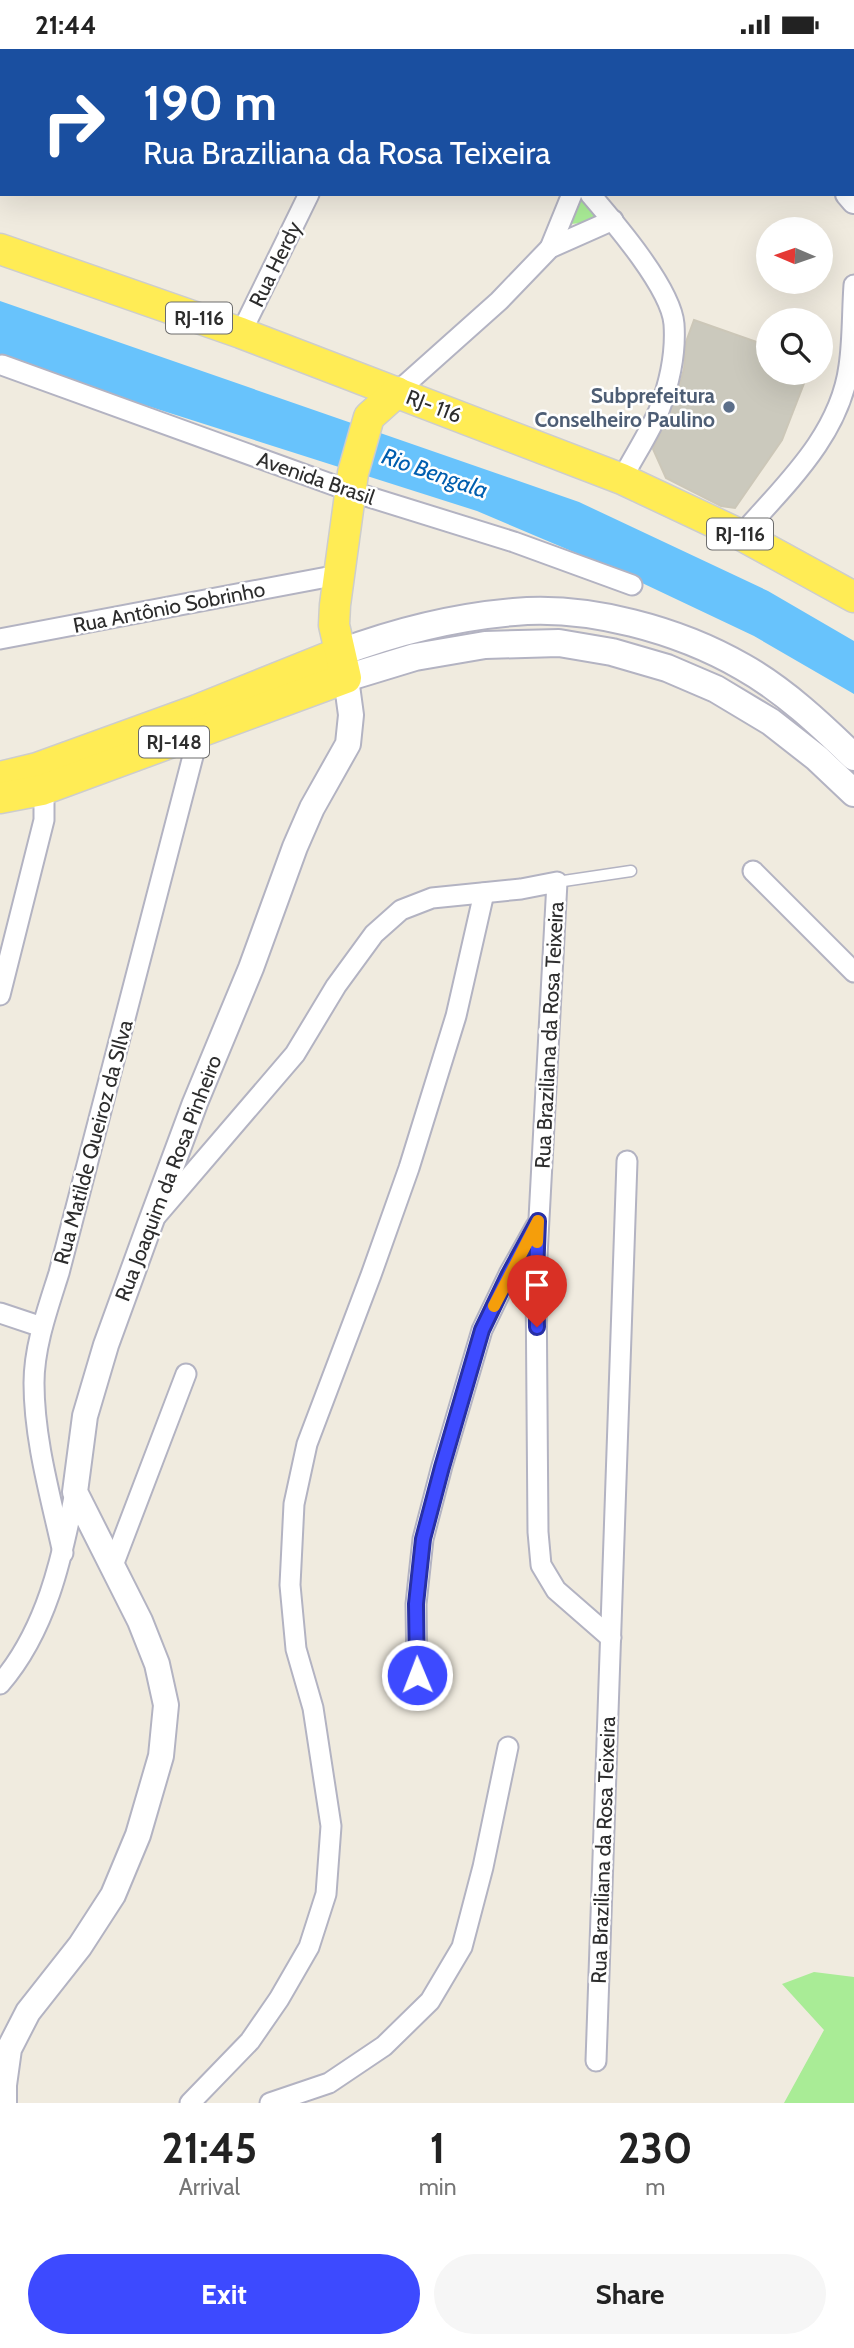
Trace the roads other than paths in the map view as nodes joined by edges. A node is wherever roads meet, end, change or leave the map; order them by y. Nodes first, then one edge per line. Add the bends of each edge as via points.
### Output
1 (308, 196) edge
2 (571, 196) edge
3 (592, 196) edge
4 (613, 221) junction
5 (550, 248) junction
6 (0, 249) edge
7 (854, 285) edge
8 (241, 333) junction
9 (2, 365) dead end
10 (397, 392) junction
11 (622, 479) junction
12 (352, 482) junction
13 (741, 535) junction
14 (338, 575) junction
15 (632, 585) dead end
16 (854, 597) edge
17 (0, 639) edge
18 (342, 665) junction
19 (196, 722) junction
20 (854, 757) edge
21 (0, 777) edge
22 (39, 779) junction
23 (854, 793) edge
24 (0, 798) edge
25 (631, 871) dead end
26 (753, 871) dead end
27 (557, 882) junction
28 (484, 893) junction
29 (854, 972) edge
30 (0, 995) edge
31 (626, 1161) dead end
32 (538, 1221) junction
33 (150, 1224) junction
34 (0, 1313) edge
35 (42, 1327) junction
36 (186, 1374) dead end
37 (75, 1492) junction
38 (63, 1553) junction
39 (113, 1567) junction
40 (611, 1638) junction
41 (417, 1675) dead end
42 (0, 1684) edge
43 (508, 1748) dead end
44 (596, 2061) dead end
45 (328, 2083) junction
46 (4, 2103) edge
47 (190, 2103) edge
48 (270, 2103) edge
49 (318, 2103) edge

1 - 8 street, Rua Herdy
2 - 5 street
3 - 4 street
4 - 5 street
4 - 11 street via 662,290 674,321 674,359 659,409
5 - 10 street via 499,301
6 - 8 main road, RJ- 116 / RJ-116
7 - 13 street via 849,367 836,412 814,451
8 - 10 main road, RJ- 116 / RJ-116
9 - 12 street, Avenida Brasil
10 - 11 main road, RJ- 116 / RJ-116
10 - 12 main road via 369,417
11 - 13 main road, RJ- 116 / RJ-116
12 - 14 main road
12 - 15 street, Avenida Brasil
13 - 16 main road, RJ- 116 / RJ-116
14 - 17 street, Rua Antônio Sobrinho
14 - 18 main road via 334,625
18 - 19 main road, RJ-148
18 - 20 main road, RJ-148 via 386,636 489,615 516,611 607,617 694,643 744,667
18 - 23 main road, RJ-148 via 485,645 559,643 612,652 716,689 771,722
18 - 33 street, Rua Joaquim da Rosa Pinheiro via 351,715 348,744 295,847
19 - 22 main road, RJ-148
19 - 35 street, Rua Matilde Queiroz da SIlva via 193,757
21 - 22 main road, RJ-148
22 - 24 main road, RJ-148
22 - 30 street via 44,820
25 - 27 lane
26 - 29 street
27 - 28 street, Rua Braziliana da Rosa Teixeira
27 - 32 street, Rua Braziliana da Rosa Teixeira
28 - 33 street, Rua Braziliana da Rosa Teixeira via 432,898 401,910 374,934 295,1054
28 - 47 street via 452,1029 405,1180 307,1444 294,1504 290,1584 296,1649 313,1708 331,1826 326,1893 309,1947 279,1999 250,2041
31 - 40 street, Rua Braziliana da Rosa Teixeira
32 - 40 street, Rua Braziliana da Rosa Teixeira via 541,1565 556,1590
32 - 41 street via 482,1330 442,1467 422,1552 416,1604
33 - 37 street, Rua Joaquim da Rosa Pinheiro via 85,1416
34 - 35 street
35 - 38 street, Rua Matilde Queiroz da SIlva via 34,1381 36,1426
36 - 39 street
37 - 38 street, Rua Joaquim da Rosa Pinheiro
37 - 39 street
38 - 42 street, Rua Joaquim da Rosa Pinheiro via 40,1621
39 - 46 street via 157,1664 166,1705 161,1756 138,1835 113,1895 28,2012 9,2049
40 - 44 street, Rua Braziliana da Rosa Teixeira
43 - 45 street via 462,1947 430,2001 384,2046
45 - 48 street
45 - 49 street

